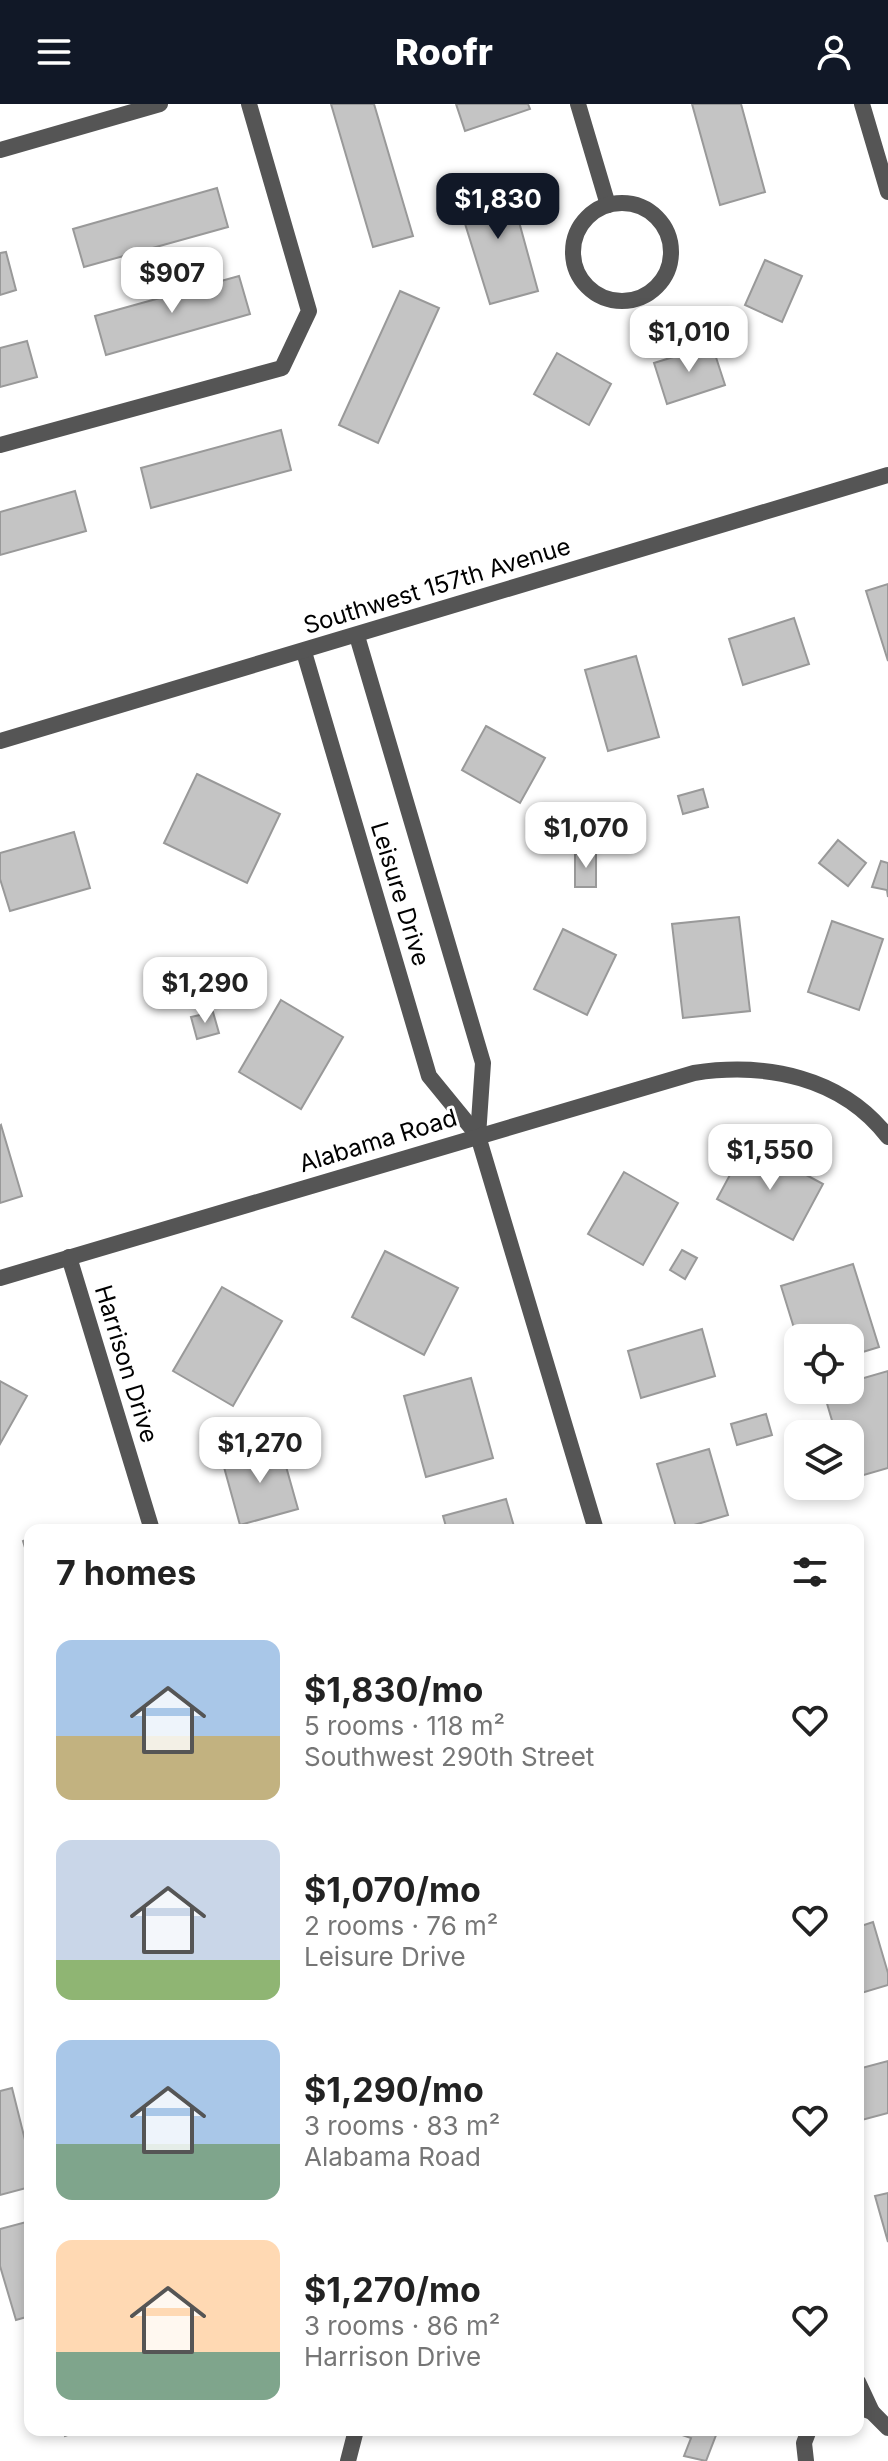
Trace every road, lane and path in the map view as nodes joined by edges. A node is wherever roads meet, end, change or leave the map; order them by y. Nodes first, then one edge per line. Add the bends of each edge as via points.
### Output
1 (160, 104) edge
2 (249, 104) edge
3 (578, 104) edge
4 (862, 104) edge
5 (0, 150) edge
6 (888, 192) edge
7 (608, 205) junction
8 (0, 445) edge
9 (888, 475) edge
10 (357, 636) junction
11 (304, 652) junction
12 (0, 741) edge
13 (478, 1136) junction
14 (888, 1137) edge
15 (69, 1257) junction
16 (0, 1278) edge
17 (150, 1524) edge
18 (594, 1524) edge
19 (865, 2410) edge
20 (888, 2428) edge
21 (354, 2436) edge
22 (807, 2437) edge
23 (348, 2461) edge
24 (796, 2461) edge
25 (806, 2461) edge

1 - 5 street
2 - 8 street via 309,311 282,368
3 - 7 street
4 - 6 street
7 - 7 street via 578,229 575,267 599,296 636,300 665,276 669,239 660,221 645,209 627,203
9 - 10 street, Southwest 157th Avenue
10 - 11 street, Southwest 157th Avenue
10 - 13 street, Leisure Drive via 483,1063
11 - 12 street, Southwest 157th Avenue
11 - 13 street, Leisure Drive via 429,1076
13 - 14 street, Alabama Road via 681,1075 726,1069 772,1072 831,1088
13 - 15 street, Alabama Road
13 - 18 street, Leisure Drive
15 - 16 street, Alabama Road
15 - 17 street, Harrison Drive
19 - 20 street
21 - 23 street
22 - 24 street
22 - 25 street

